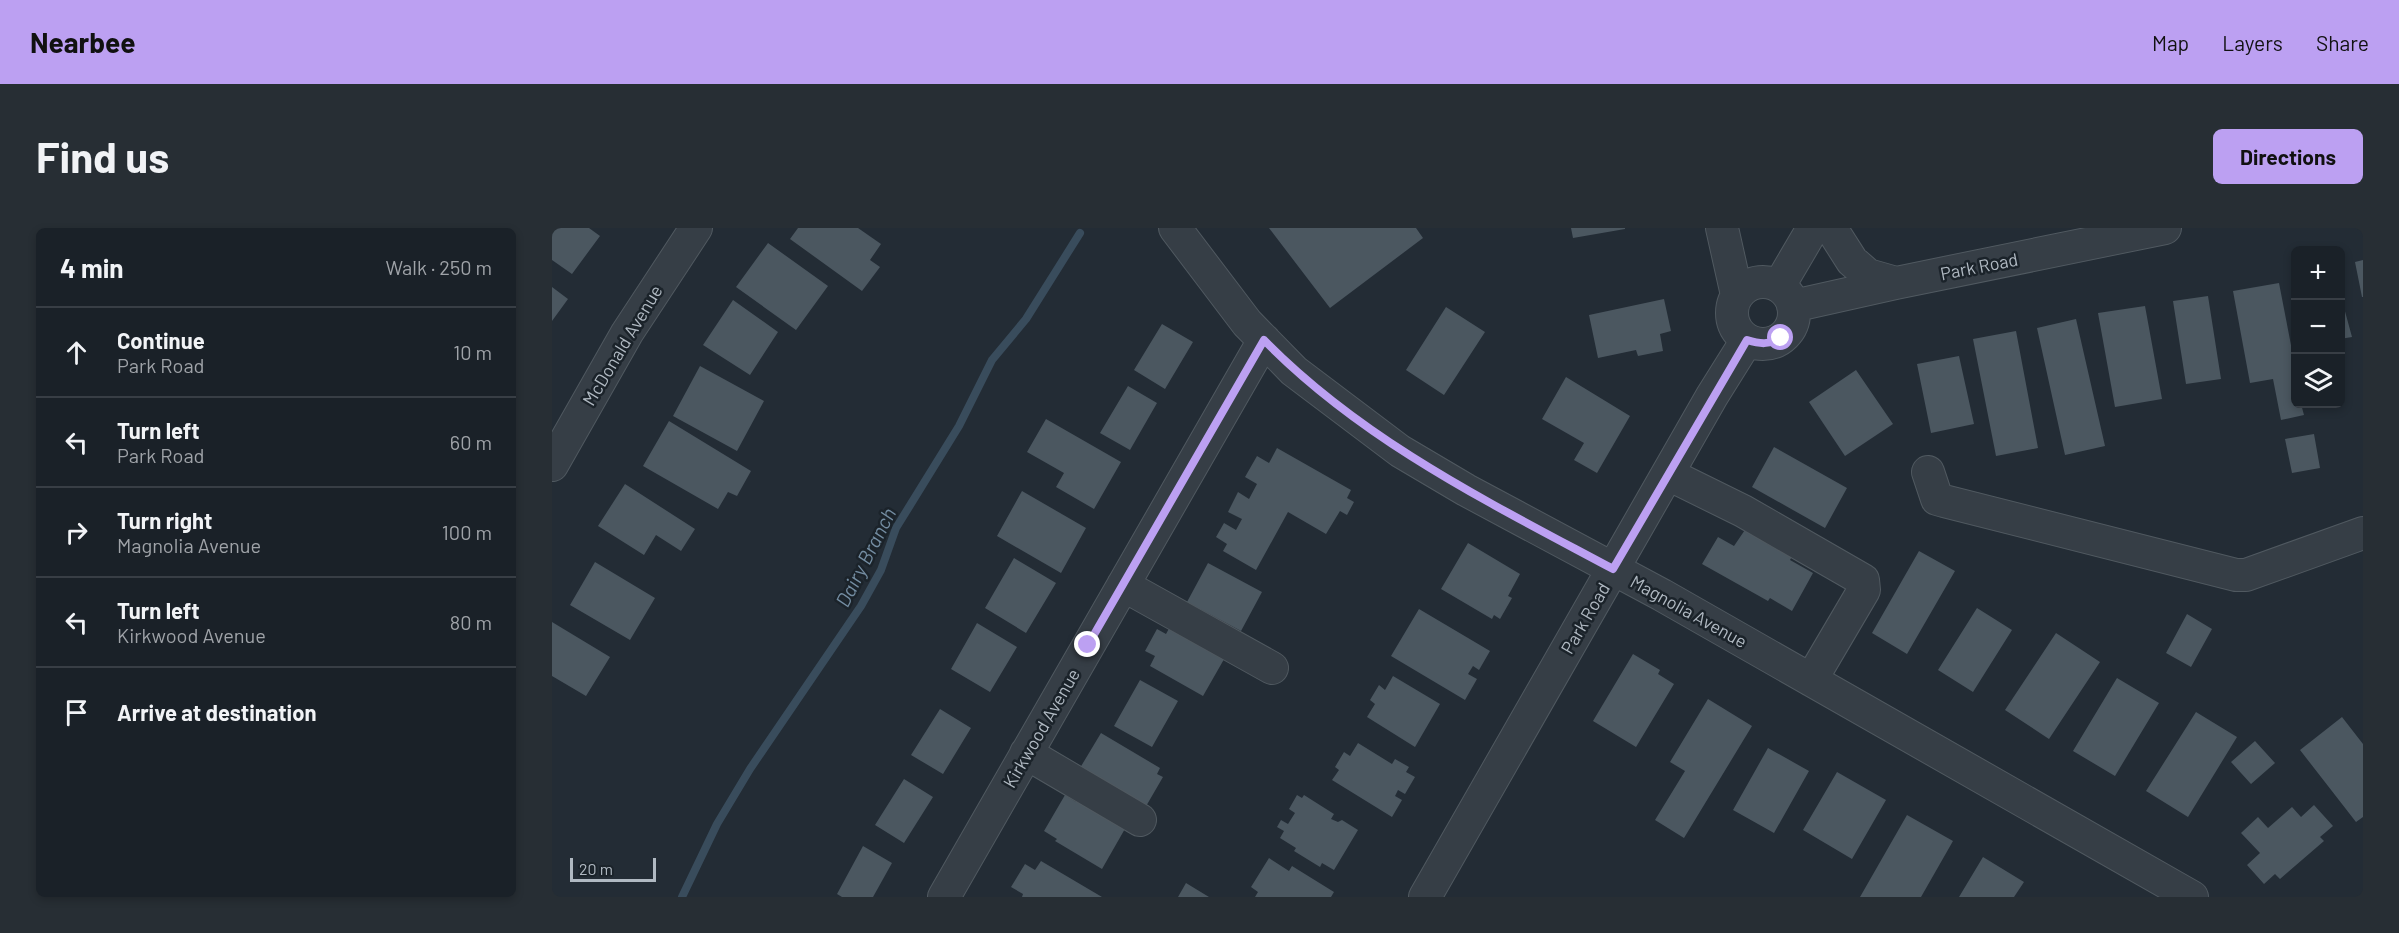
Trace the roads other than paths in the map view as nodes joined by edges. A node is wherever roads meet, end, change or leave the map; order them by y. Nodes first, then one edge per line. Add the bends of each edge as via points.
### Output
1 (696, 228) edge
2 (1175, 228) edge
3 (1722, 228) edge
4 (1813, 228) edge
5 (1831, 228) edge
6 (2165, 228) edge
7 (1896, 282) junction
8 (1737, 295) junction
9 (1786, 296) junction
10 (1264, 340) junction
11 (1747, 340) junction
12 (1673, 464) junction
13 (552, 465) edge
14 (1928, 472) dead end
15 (2363, 533) edge
16 (1613, 569) junction
17 (1123, 585) junction
18 (1272, 668) dead end
19 (1811, 680) junction
20 (1026, 753) junction
21 (1140, 819) dead end
22 (944, 897) edge
23 (1425, 897) edge
24 (2192, 897) edge

1 - 13 street, McDonald Avenue via 627,333
2 - 10 street, Magnolia Avenue
3 - 8 street
4 - 9 street
5 - 7 street via 1852,261 1868,275
6 - 7 street, Park Road
7 - 9 street, Park Road
8 - 9 street, Park Road via 1746,286 1769,282
8 - 11 street via 1732,304 1733,324
9 - 11 street via 1794,318 1790,329 1770,344
10 - 16 street, Magnolia Avenue via 1294,371 1400,451
10 - 17 street, Kirkwood Avenue
11 - 12 street, Park Road
12 - 16 street, Park Road
12 - 19 street via 1743,511 1863,580 1864,590
14 - 15 street via 1937,499 2236,575 2246,575
16 - 19 street, Magnolia Avenue
16 - 23 street, Park Road
17 - 18 street
17 - 20 street, Kirkwood Avenue
19 - 24 street, Magnolia Avenue
20 - 21 street
20 - 22 street, Kirkwood Avenue

